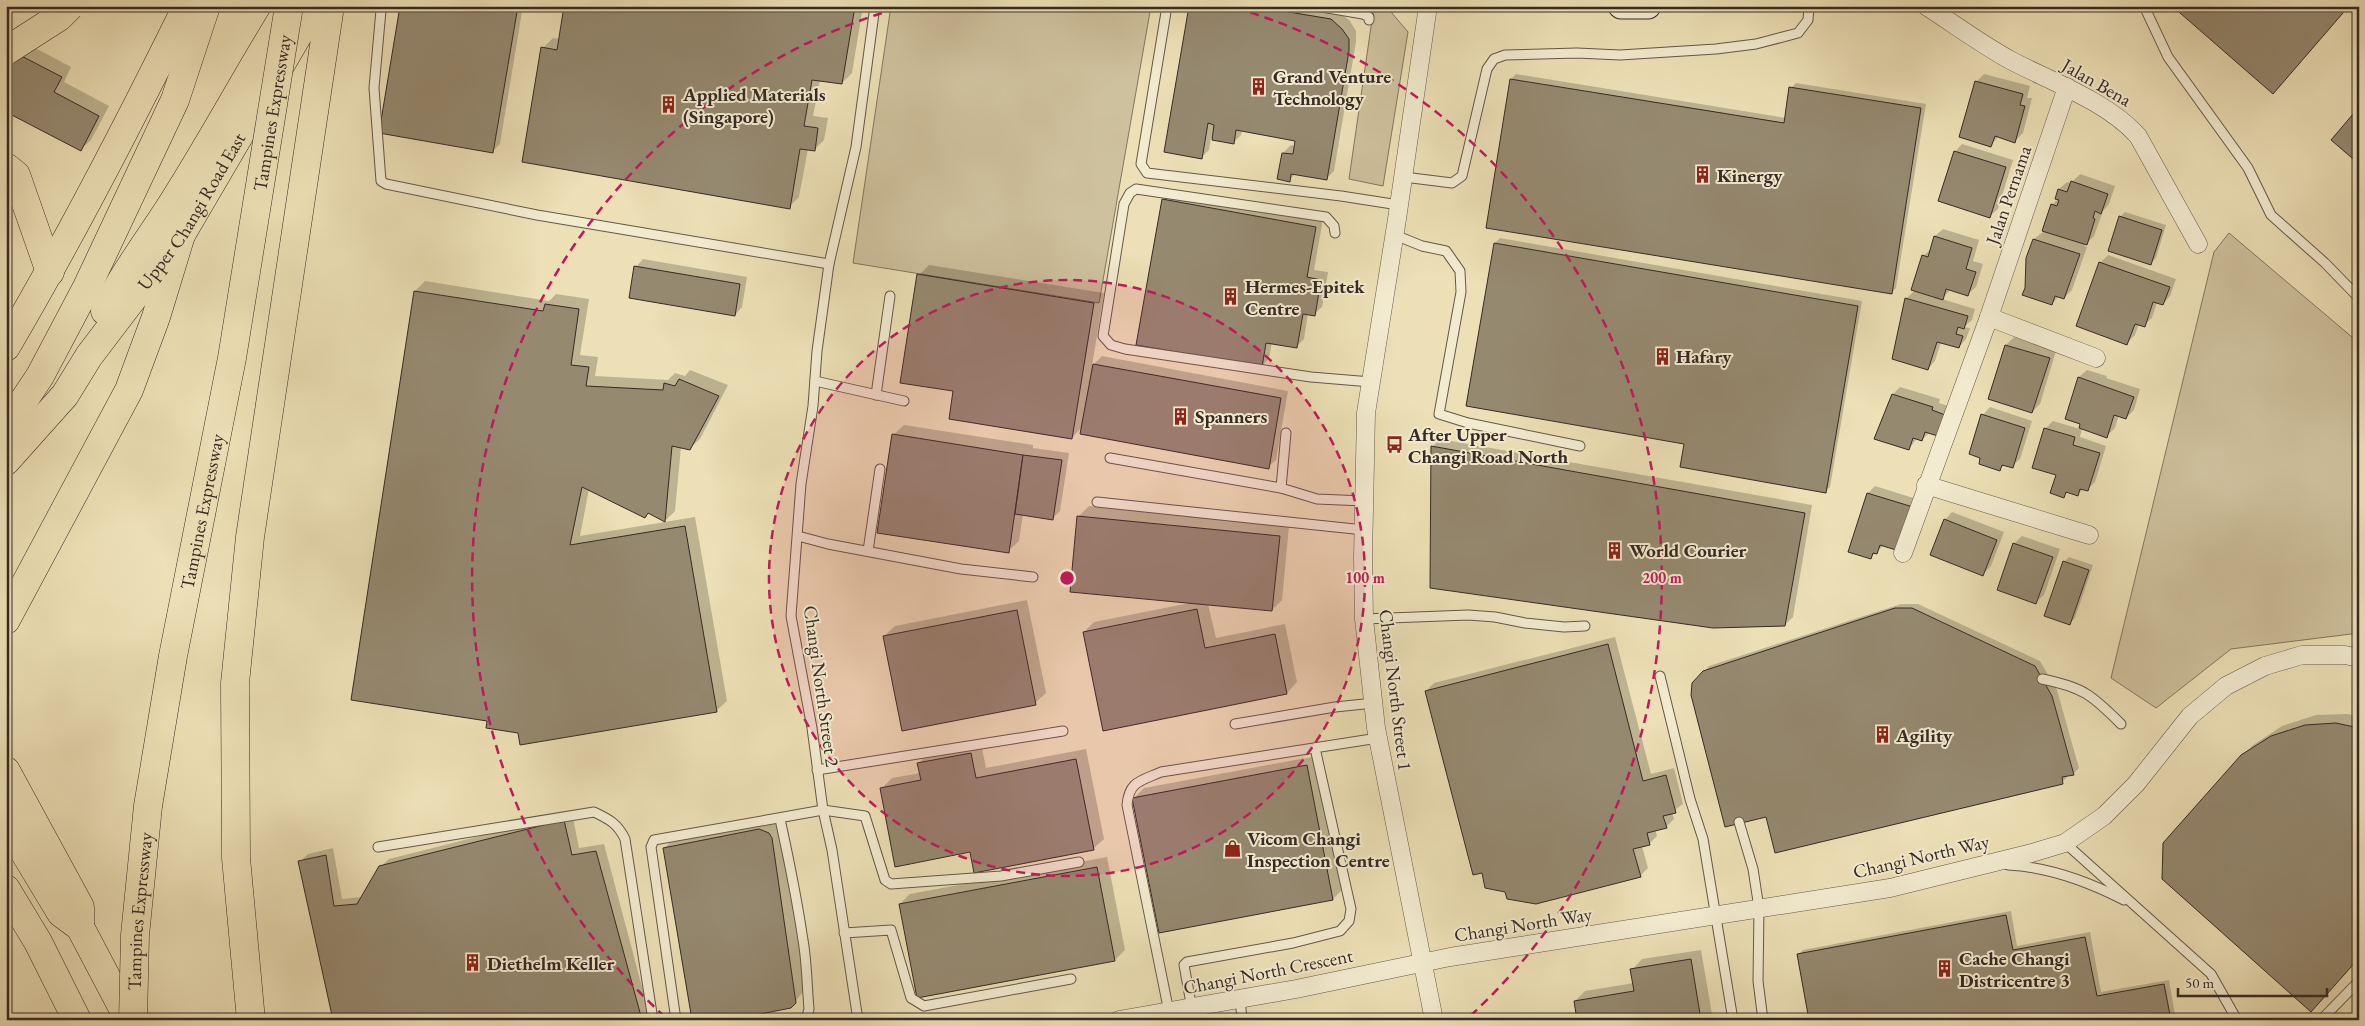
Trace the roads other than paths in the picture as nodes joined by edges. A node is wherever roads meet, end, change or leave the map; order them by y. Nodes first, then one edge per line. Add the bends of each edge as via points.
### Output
1 (70, 6) edge
2 (187, 6) edge
3 (206, 6) edge
4 (289, 6) edge
5 (314, 6) edge
6 (330, 6) edge
7 (875, 6) edge
8 (1168, 6) edge
9 (1316, 6) edge
10 (1428, 6) edge
11 (1621, 6) edge
12 (1648, 6) edge
13 (1809, 6) edge
14 (1926, 6) edge
15 (2144, 6) edge
16 (380, 10) dead end
17 (1370, 20) dead end
18 (6, 51) edge
19 (2068, 88) junction
20 (6, 167) edge
21 (1404, 177) junction
22 (1399, 205) junction
23 (1335, 233) dead end
24 (181, 235) junction
25 (1395, 235) junction
26 (2198, 244) dead end
27 (829, 264) junction
28 (50, 272) junction
29 (890, 296) dead end
30 (2359, 298) edge
31 (1989, 317) junction
32 (6, 347) edge
33 (89, 356) junction
34 (2096, 358) dead end
35 (815, 381) junction
36 (1371, 382) junction
37 (876, 395) junction
38 (904, 401) dead end
39 (6, 427) edge
40 (1286, 433) dead end
41 (1580, 446) dead end
42 (1110, 458) dead end
43 (6, 461) edge
44 (880, 469) dead end
45 (1926, 484) junction
46 (1282, 488) junction
47 (1364, 501) junction
48 (1097, 502) dead end
49 (1364, 530) junction
50 (2089, 535) dead end
51 (798, 536) junction
52 (868, 551) junction
53 (1902, 553) dead end
54 (1033, 577) dead end
55 (1364, 619) junction
56 (6, 620) edge
57 (1585, 626) dead end
58 (2359, 658) edge
59 (1660, 676) dead end
60 (2042, 679) dead end
61 (1374, 703) junction
62 (1235, 724) dead end
63 (2121, 724) dead end
64 (1063, 731) dead end
65 (1378, 738) junction
66 (1315, 748) junction
67 (817, 770) junction
68 (6, 771) edge
69 (823, 810) junction
70 (780, 820) junction
71 (6, 822) edge
72 (1739, 822) dead end
73 (2065, 843) junction
74 (378, 847) dead end
75 (1079, 862) dead end
76 (1981, 864) junction
77 (6, 888) edge
78 (2137, 907) junction
79 (1759, 908) junction
80 (1716, 914) junction
81 (80, 927) junction
82 (844, 933) junction
83 (1424, 963) junction
84 (1071, 979) dead end
85 (2359, 981) edge
86 (1240, 998) junction
87 (1169, 1012) junction
88 (1192, 1014) edge
89 (77, 1020) edge
90 (129, 1020) edge
91 (133, 1020) edge
92 (251, 1020) edge
93 (653, 1020) edge
94 (676, 1020) edge
95 (806, 1020) edge
96 (858, 1020) edge
97 (1119, 1020) edge
98 (1242, 1020) edge
99 (1434, 1020) edge
100 (1732, 1020) edge
101 (1763, 1020) edge
102 (2237, 1020) edge
103 (2321, 1020) edge

1 - 18 main road, bridge via 59,17
2 - 28 main road
3 - 39 main road via 175,100 86,287 40,376
4 - 33 main road, Upper Changi Road East via 204,152 119,286
4 - 91 main road, Tampines Expressway, bridge via 232,358 173,656 148,806 135,935
5 - 24 main road, Upper Changi Road East
6 - 92 main road via 250,536 236,683 236,858
7 - 27 lane, Changi North Street 2 via 856,147
8 - 22 lane via 1141,164 1147,173
9 - 17 lane via 1364,14
10 - 21 street, Changi North Street 1
11 - 12 street
13 - 21 lane via 1808,20 1798,32 1756,44 1620,55 1514,55 1494,59 1485,76 1462,176 1452,183
14 - 19 street, Jalan Bena via 2009,59
15 - 30 lane via 2168,56 2248,168 2271,215
16 - 27 lane via 374,88 380,180 386,184 537,215
19 - 26 street, Jalan Bena via 2127,124 2138,136
19 - 31 street, Jalan Pernama
20 - 28 main road via 16,175
21 - 22 street, Changi North Street 1
22 - 25 street, Changi North Street 1
23 - 36 lane via 1334,226 1326,217 1136,189 1124,204 1103,336 1111,346 1125,349 1311,377
24 - 33 main road, Upper Changi Road East
24 - 56 main road via 129,390
25 - 36 street, Changi North Street 1
25 - 41 lane via 1446,252 1460,271 1461,292 1439,414 1468,424
27 - 35 lane, Changi North Street 2
28 - 32 main road
29 - 37 lane
31 - 34 street
31 - 45 street, Jalan Pernama
33 - 43 main road, Upper Changi Road East via 65,395
35 - 37 lane
35 - 51 lane, Changi North Street 2 via 801,484
36 - 47 street, Changi North Street 1 via 1366,413
37 - 38 lane
40 - 46 lane
42 - 46 lane
44 - 52 lane
45 - 50 street
45 - 53 street, Jalan Pernama
46 - 47 lane via 1317,499
47 - 49 street, Changi North Street 1
48 - 49 lane
49 - 55 street, Changi North Street 1
51 - 52 lane
51 - 67 lane, Changi North Street 2 via 791,616
52 - 54 lane via 961,569
55 - 57 lane via 1468,615 1564,628
55 - 61 street, Changi North Street 1
58 - 73 street, Changi North Way via 2302,655 2265,666 2226,686 2190,716 2136,784 2104,816
59 - 80 lane via 1703,839
60 - 63 lane via 2082,689
61 - 62 lane via 1335,706
61 - 65 street, Changi North Street 1
64 - 67 lane
65 - 66 lane
65 - 83 street, Changi North Street 1
66 - 87 lane via 1161,772 1132,785 1127,805
66 - 88 lane via 1351,909 1349,922 1340,931 1294,943 1187,962 1184,965
67 - 69 lane, Changi North Street 2
68 - 81 main road via 80,907
69 - 70 lane
69 - 75 lane via 865,816 885,880 891,884 1002,876
69 - 82 lane, Changi North Street 2
70 - 94 lane via 654,840 651,847
70 - 95 lane via 803,940 809,1009
71 - 81 main road via 61,913
72 - 79 lane via 1753,869
73 - 76 street, Changi North Way
73 - 78 lane
74 - 93 lane via 594,812 608,818 619,827 625,839
76 - 78 lane via 2027,866 2066,875
76 - 79 street, Changi North Way via 1890,888
77 - 89 main road via 38,942
78 - 102 lane via 2211,974
79 - 80 street, Changi North Way
79 - 101 lane via 1758,981
80 - 83 street, Changi North Way
80 - 100 lane
81 - 90 main road
82 - 84 lane via 891,930 911,998 924,1006
82 - 96 lane, Changi North Street 2
83 - 86 street, Changi North Crescent via 1296,990
83 - 99 street, Changi North Street 1
85 - 103 lane
86 - 88 street, Changi North Crescent
86 - 98 lane
87 - 88 street, Changi North Crescent
87 - 97 street, Changi North Crescent

